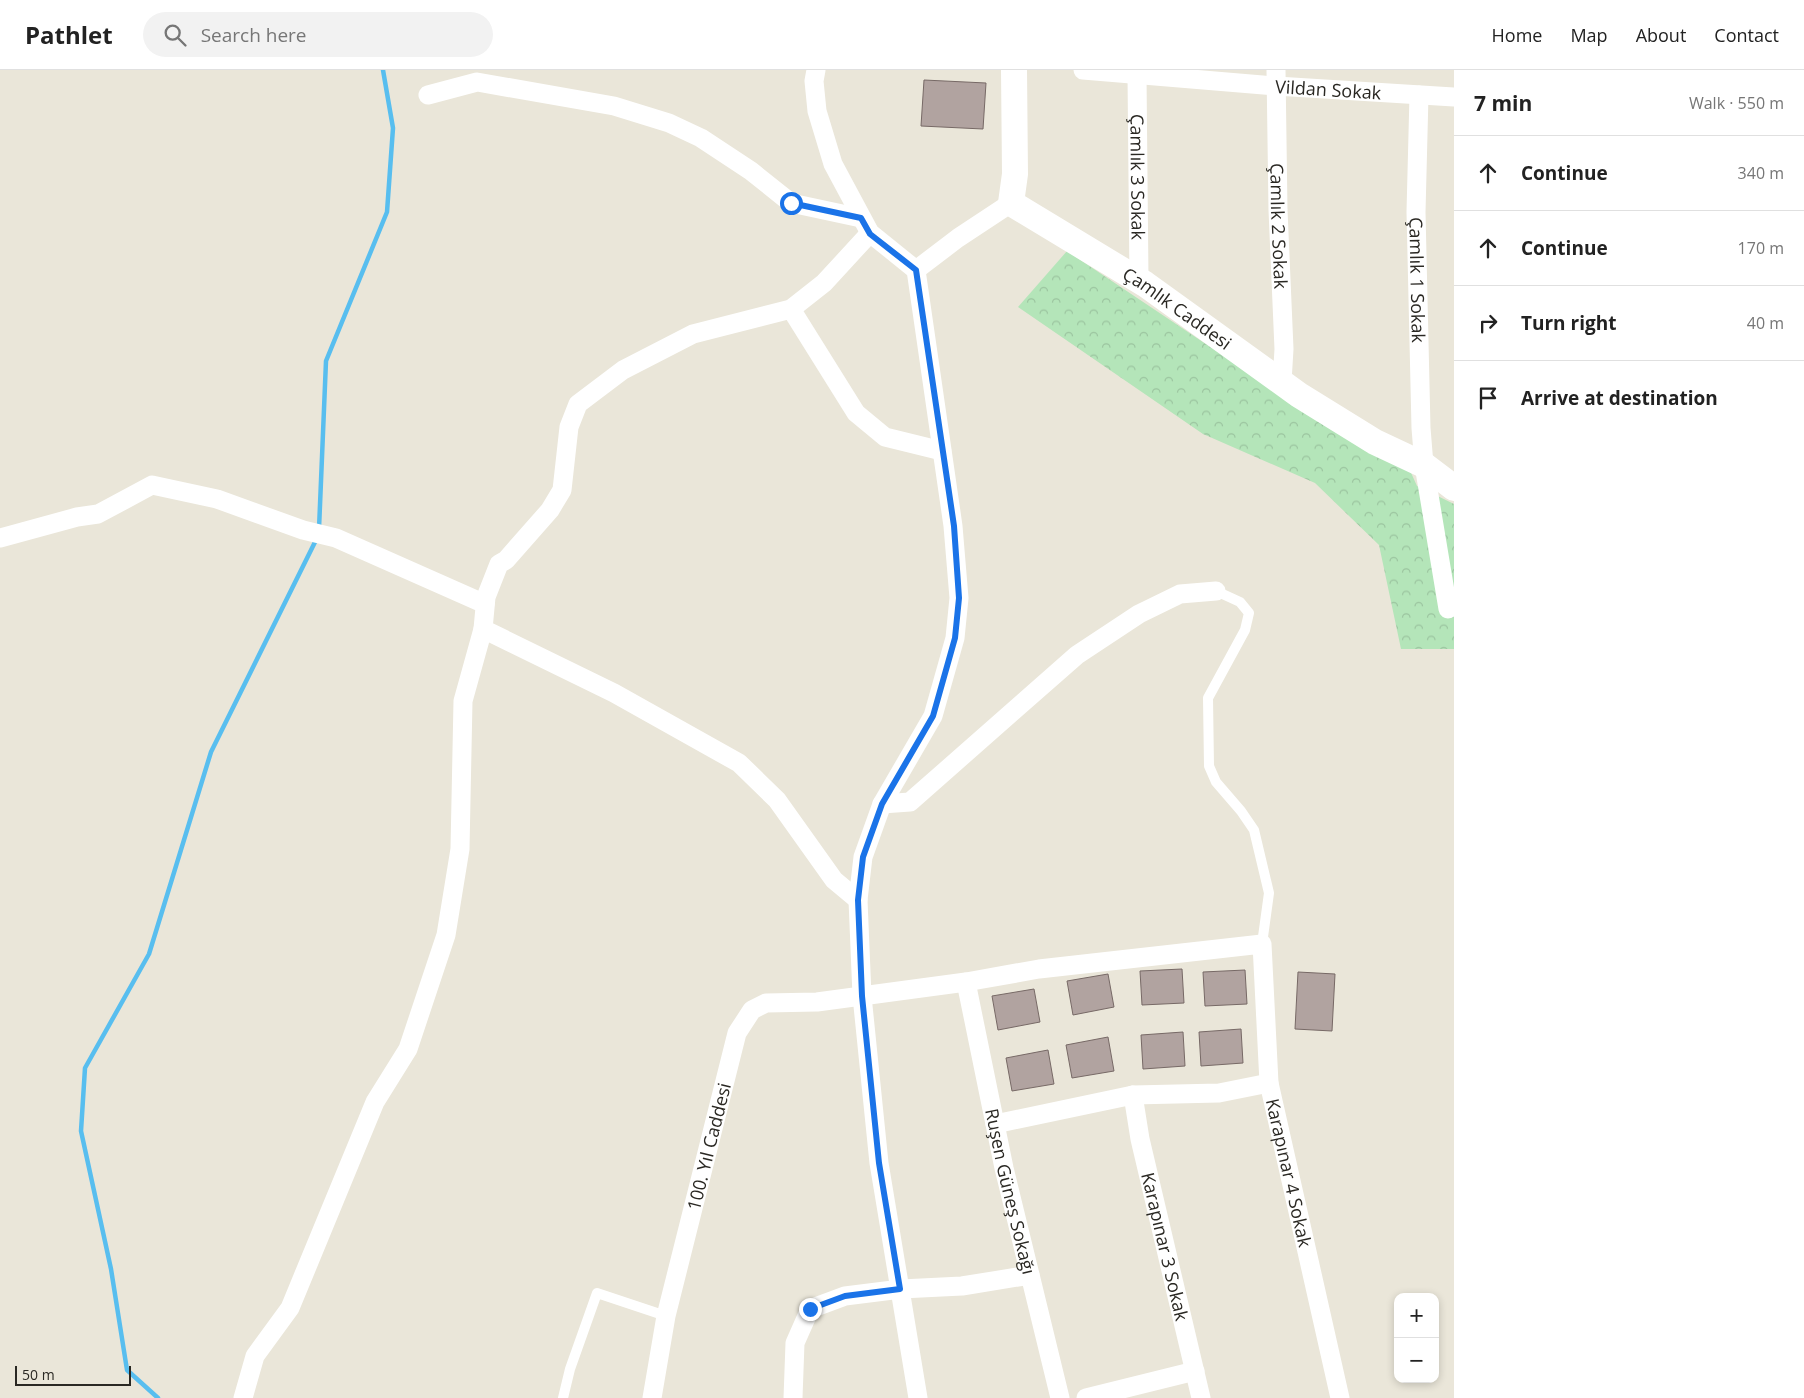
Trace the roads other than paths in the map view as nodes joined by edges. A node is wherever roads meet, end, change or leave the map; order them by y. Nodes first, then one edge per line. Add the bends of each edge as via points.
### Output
1 (816, 70) edge
2 (1014, 70) edge
3 (1083, 70) edge
4 (1137, 75) junction
5 (1276, 78) edge
6 (428, 95) dead end
7 (1419, 96) junction
8 (1454, 97) edge
9 (1011, 202) junction
10 (866, 226) junction
11 (916, 270) junction
12 (1139, 280) junction
13 (791, 309) junction
14 (1282, 382) junction
15 (942, 451) junction
16 (1424, 464) junction
17 (1454, 488) edge
18 (0, 538) edge
19 (1216, 591) joint
20 (485, 604) junction
21 (1448, 609) dead end
22 (482, 629) junction
23 (882, 804) junction
24 (858, 900) junction
25 (1262, 944) junction
26 (966, 982) junction
27 (862, 996) junction
28 (1269, 1083) junction
29 (1134, 1095) junction
30 (995, 1124) junction
31 (1030, 1274) junction
32 (900, 1289) junction
33 (666, 1316) junction
34 (1195, 1371) junction
35 (242, 1398) edge
36 (563, 1398) edge
37 (652, 1398) edge
38 (793, 1398) edge
39 (918, 1398) edge
40 (1060, 1398) edge
41 (1086, 1398) edge
42 (1201, 1398) edge
43 (1340, 1398) edge

1 - 10 street via 817,111 833,164
2 - 9 street via 1015,174
3 - 4 street, Vildan Sokak
4 - 5 street, Vildan Sokak
4 - 12 street, Çamlık 3 Sokak
5 - 7 street, Vildan Sokak
5 - 14 street, Çamlık 2 Sokak via 1284,349
6 - 10 street via 477,82 614,106 669,123 701,138 751,170 791,203
7 - 8 street, Vildan Sokak
7 - 16 street, Çamlık 1 Sokak via 1416,212
9 - 11 street
9 - 12 street, Çamlık Caddesi
10 - 11 street
10 - 13 street via 824,283
11 - 15 street
12 - 14 street, Çamlık Caddesi
13 - 15 street via 856,412 885,437
13 - 20 street via 693,334 623,370 578,404 569,427 562,490 550,510 499,564
14 - 16 street, Çamlık Caddesi via 1376,442
15 - 23 street via 954,526 959,598 955,638 933,716
16 - 17 street, Çamlık Caddesi
16 - 21 street, Çamlık 1 Sokak
18 - 20 street via 98,514 152,485 217,499 303,530 336,538
19 - 23 street via 1180,594 1139,614 1077,655 910,802
19 - 25 lane via 1240,602 1249,613 1245,630 1208,698 1209,766 1216,782 1254,830 1269,893
20 - 22 street
22 - 24 street via 614,693 740,763 777,800 834,880
22 - 35 street via 463,701 460,849 446,934 408,1049 376,1102 290,1308 255,1356
23 - 24 street via 863,857
24 - 27 street
25 - 26 street, 100. Yıl Caddesi via 1039,969
25 - 28 street, Karapınar 4 Sokak
26 - 27 street, 100. Yıl Caddesi
26 - 30 street, Ruşen Güneş Sokağı
27 - 32 street via 879,1163
27 - 33 street, 100. Yıl Caddesi via 817,1002 766,1003 745,1018 737,1033
28 - 29 street via 1219,1093
28 - 43 street, Karapınar 4 Sokak
29 - 30 street
29 - 34 street, Karapınar 3 Sokak via 1140,1139
30 - 31 street, Ruşen Güneş Sokağı
31 - 32 street via 962,1286
31 - 40 street, Ruşen Güneş Sokağı
32 - 38 street via 845,1296 810,1309 795,1343
32 - 39 street
33 - 36 lane via 597,1293
33 - 37 street, 100. Yıl Caddesi
34 - 41 street
34 - 42 street, Karapınar 3 Sokak

